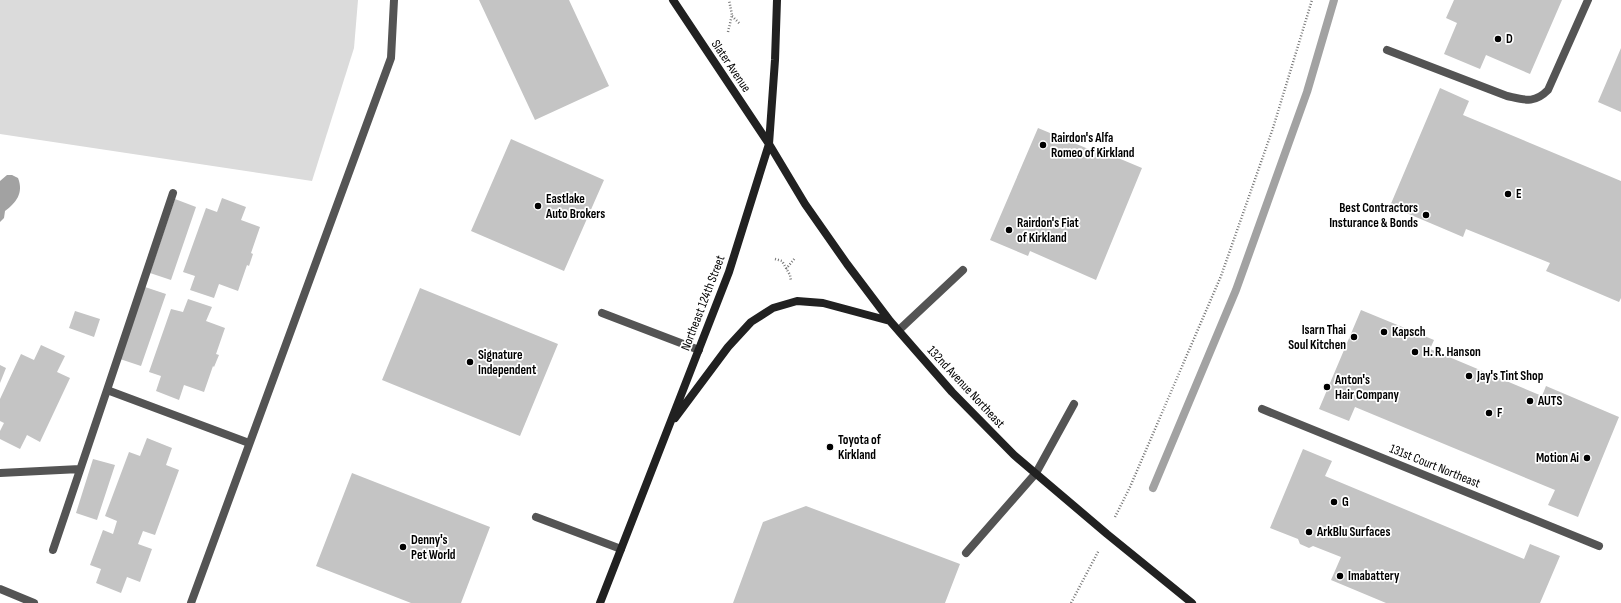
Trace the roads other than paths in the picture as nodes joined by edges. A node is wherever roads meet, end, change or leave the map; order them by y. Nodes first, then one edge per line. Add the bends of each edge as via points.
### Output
1 (394, 0) edge
2 (673, 0) edge
3 (777, 0) edge
4 (1588, 0) edge
5 (1387, 50) dead end
6 (769, 144) junction
7 (173, 193) dead end
8 (963, 270) dead end
9 (602, 313) dead end
10 (890, 321) junction
11 (898, 330) junction
12 (699, 350) junction
13 (107, 390) junction
14 (1074, 404) dead end
15 (1262, 409) dead end
16 (667, 430) junction
17 (250, 443) junction
18 (80, 469) junction
19 (0, 473) edge
20 (1036, 473) junction
21 (536, 517) dead end
22 (1599, 546) dead end
23 (621, 549) junction
24 (53, 550) dead end
25 (966, 553) dead end
26 (0, 589) edge
27 (34, 603) edge
28 (191, 603) edge
29 (600, 603) edge
30 (1192, 603) edge

1 - 17 street via 390,58
2 - 6 main road, Slater Avenue
3 - 6 main road, Northeast 124th Street
4 - 5 street via 1548,90 1536,100 1507,96
6 - 10 main road, 132nd Avenue Northeast via 805,204
6 - 12 main road, Northeast 124th Street via 729,272
7 - 13 street
8 - 11 street
9 - 12 street
10 - 11 main road, 132nd Avenue Northeast
10 - 16 main road via 823,303 797,301 773,308 751,322 728,347
11 - 20 main road, 132nd Avenue Northeast via 952,392 1014,455
12 - 16 main road, Northeast 124th Street
13 - 17 street
13 - 18 street
14 - 20 street
15 - 22 street, 131st Court Northeast
16 - 23 main road, Northeast 124th Street
17 - 28 street
18 - 19 street
18 - 24 street
20 - 25 street
20 - 30 main road, 132nd Avenue Northeast
21 - 23 street
23 - 29 main road, Northeast 124th Street
26 - 27 street

